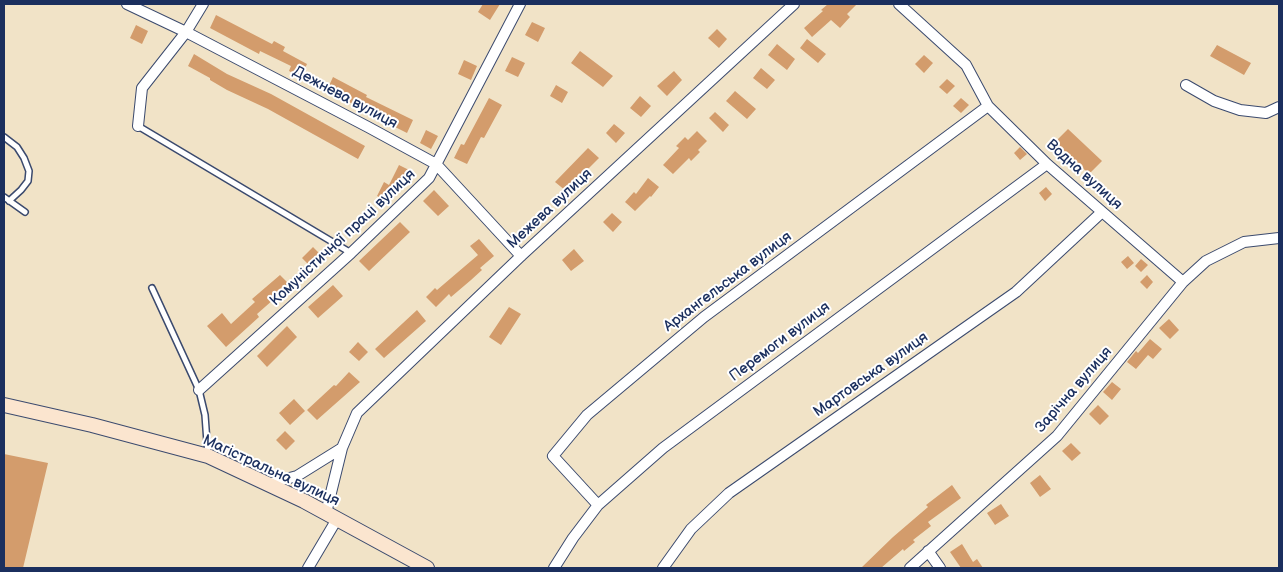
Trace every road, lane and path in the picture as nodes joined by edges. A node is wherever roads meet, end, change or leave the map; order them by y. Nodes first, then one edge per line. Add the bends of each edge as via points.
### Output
1 (127, 4) edge
2 (203, 4) edge
3 (520, 4) edge
4 (900, 4) edge
5 (789, 5) edge
6 (186, 32) junction
7 (1186, 85) dead end
8 (988, 106) junction
9 (1279, 107) edge
10 (138, 126) joint
11 (4, 138) edge
12 (436, 164) junction
13 (1046, 164) junction
14 (4, 197) edge
15 (10, 201) junction
16 (25, 212) dead end
17 (1102, 212) junction
18 (1279, 238) edge
19 (351, 253) junction
20 (521, 256) junction
21 (1183, 282) junction
22 (152, 288) dead end
23 (199, 390) junction
24 (4, 405) edge
25 (342, 448) junction
26 (208, 456) junction
27 (267, 484) junction
28 (598, 505) junction
29 (331, 516) junction
30 (928, 551) junction
31 (308, 568) edge
32 (427, 568) edge
33 (554, 568) edge
34 (663, 568) edge
35 (910, 568) edge
36 (940, 568) edge

1 - 6 street, Дежнева вулиця
2 - 6 street
3 - 12 street, Комуністичної праці вулиця
4 - 8 street, Водна вулиця via 966,65
5 - 20 street, Межева вулиця
6 - 10 street via 142,88
6 - 12 street, Дежнева вулиця
7 - 9 street via 1214,101 1240,110 1266,113
8 - 13 street, Водна вулиця
8 - 28 street, Архангельська вулиця via 704,317 587,415 552,456
10 - 19 lane
11 - 15 lane via 17,147 29,171 28,181
12 - 19 street, Комуністичної праці вулиця via 429,178
12 - 20 street, Дежнева вулиця
13 - 17 street, Водна вулиця
13 - 28 street, Перемоги вулиця via 663,448
14 - 15 lane
15 - 16 lane
17 - 21 street, Водна вулиця
17 - 34 street, Мартовська вулиця via 1016,292 730,493 691,529
18 - 21 street via 1244,242 1206,261
19 - 23 street, Комуністичної праці вулиця
20 - 25 street, Межева вулиця via 357,413
21 - 30 street, Зарічна вулиця via 1057,436
22 - 23 lane
23 - 26 lane
24 - 26 main road, Магістральна вулиця
25 - 27 street via 297,476
25 - 29 street, Межева вулиця
26 - 27 main road, Магістральна вулиця
27 - 29 main road, Магістральна вулиця
28 - 33 street, Перемоги вулиця
29 - 31 street, Межева вулиця
29 - 32 main road, Магістральна вулиця
30 - 35 street, Зарічна вулиця
30 - 36 street

